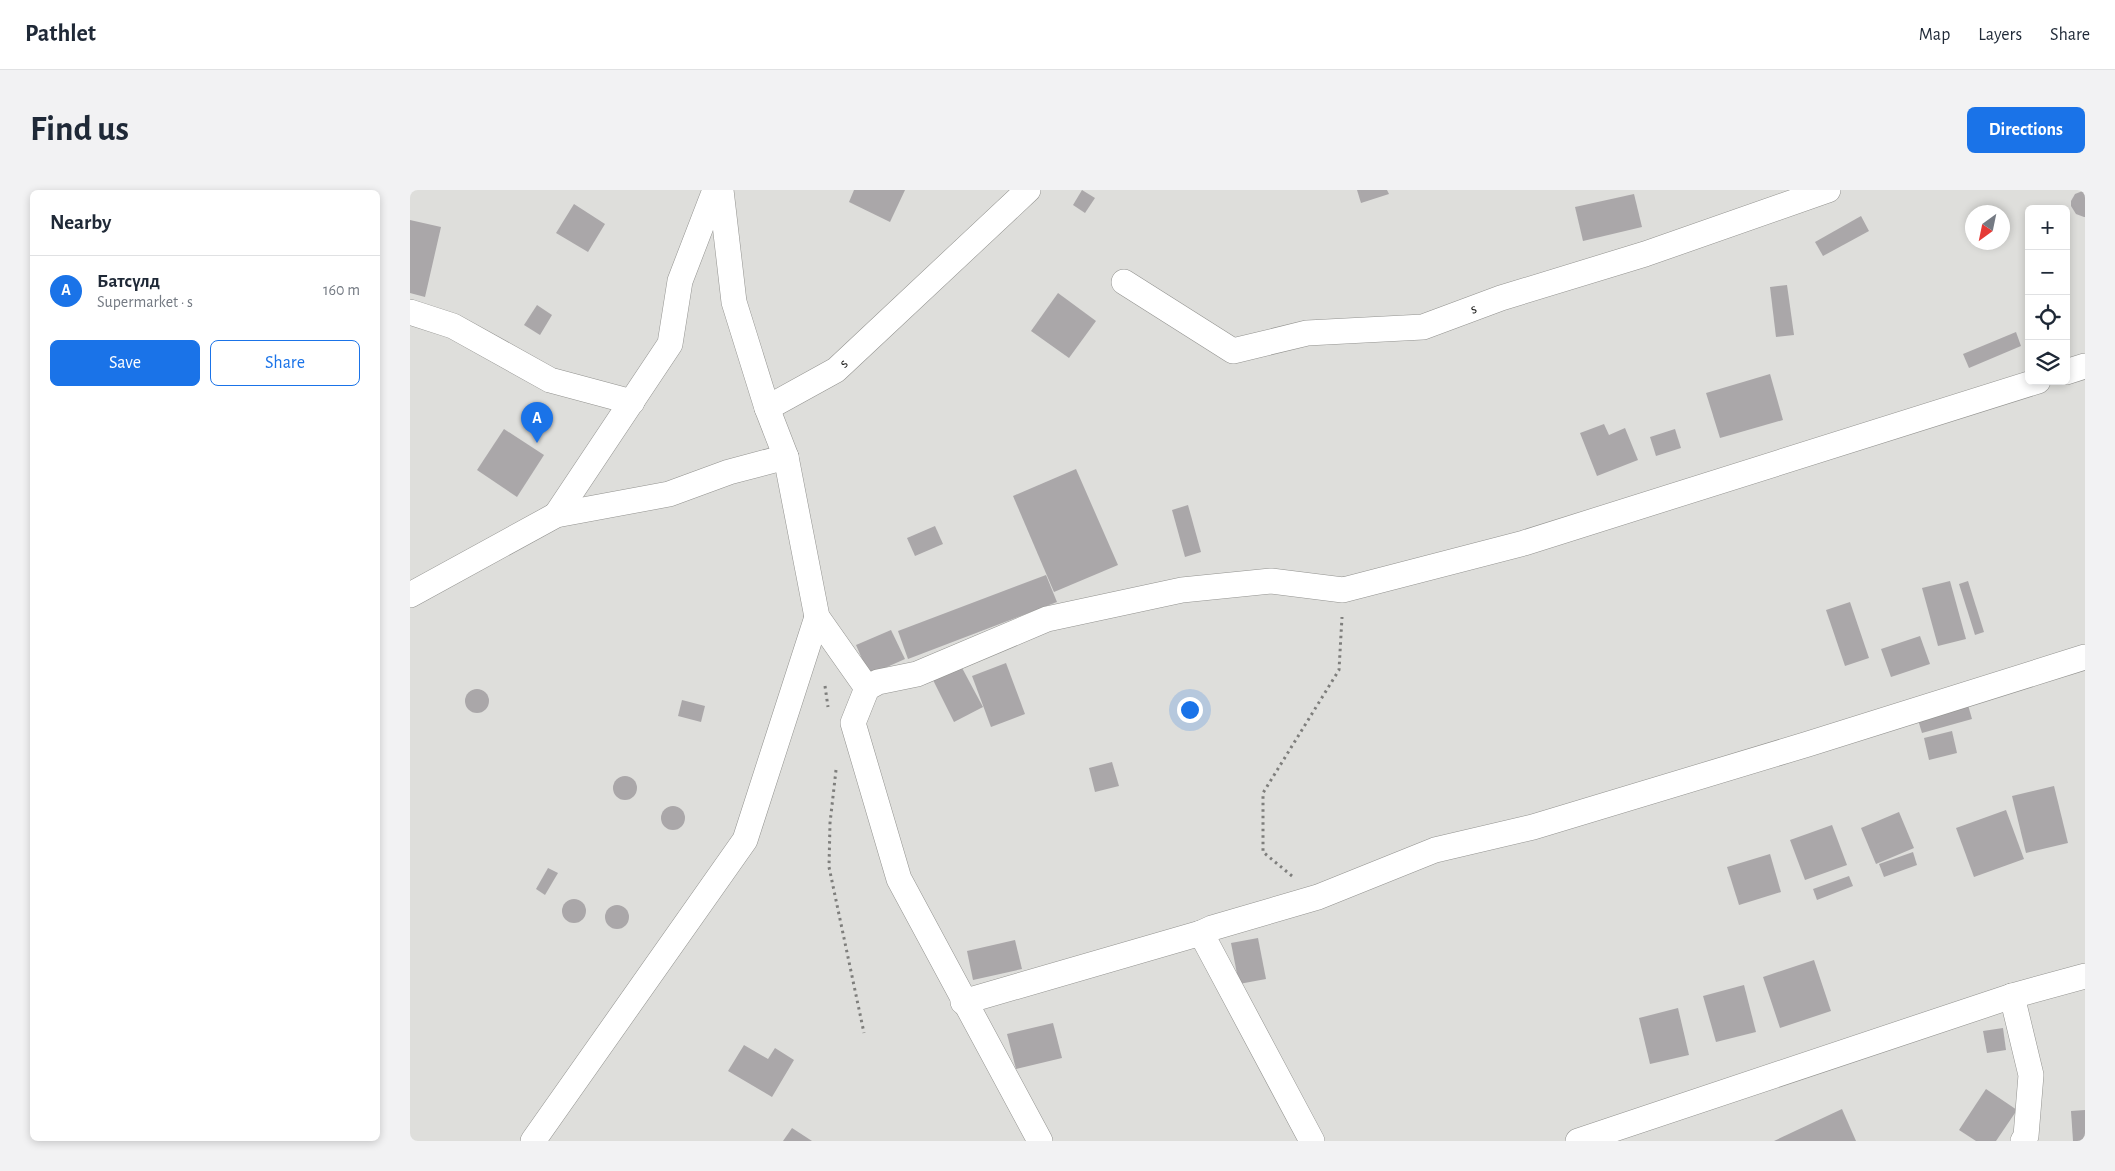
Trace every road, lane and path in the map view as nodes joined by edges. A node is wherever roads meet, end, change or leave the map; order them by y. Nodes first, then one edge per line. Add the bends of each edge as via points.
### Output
1 (715, 190) edge
2 (721, 190) edge
3 (1028, 190) edge
4 (1828, 190) edge
5 (1124, 282) dead end
6 (410, 312) edge
7 (2085, 366) edge
8 (2070, 371) edge
9 (2025, 385) edge
10 (632, 402) junction
11 (766, 408) junction
12 (786, 458) junction
13 (556, 515) junction
14 (1343, 590) junction
15 (410, 595) edge
16 (817, 617) junction
17 (2085, 657) edge
18 (824, 676) dead end
19 (866, 688) junction
20 (829, 715) dead end
21 (835, 764) dead end
22 (1318, 897) junction
23 (1201, 933) junction
24 (2085, 976) edge
25 (2012, 996) junction
26 (963, 1002) junction
27 (864, 1033) dead end
28 (533, 1141) edge
29 (1040, 1141) edge
30 (1312, 1141) edge
31 (1578, 1141) edge
32 (2023, 1141) edge

1 - 10 street via 680,281 670,344
2 - 11 street via 734,302
3 - 11 street, s via 836,370
4 - 5 street, s via 1423,327 1306,333 1233,351
6 - 10 street via 453,326 550,380
7 - 8 street
9 - 14 street via 1524,543
10 - 13 street
11 - 12 street
12 - 13 street via 729,472 668,494
12 - 16 street
13 - 15 street
14 - 19 street via 1271,582 1182,590 1047,619 918,674 878,682
14 - 22 path via 1339,670 1263,793 1263,852
16 - 19 street
16 - 28 street via 746,840
17 - 22 street via 1532,827 1435,850
18 - 20 path
19 - 26 street via 852,723 899,880
21 - 27 path via 837,774 830,823 829,867
22 - 23 street
23 - 26 street
23 - 30 street
24 - 25 street
25 - 31 street
25 - 32 street via 2031,1075
26 - 29 street

